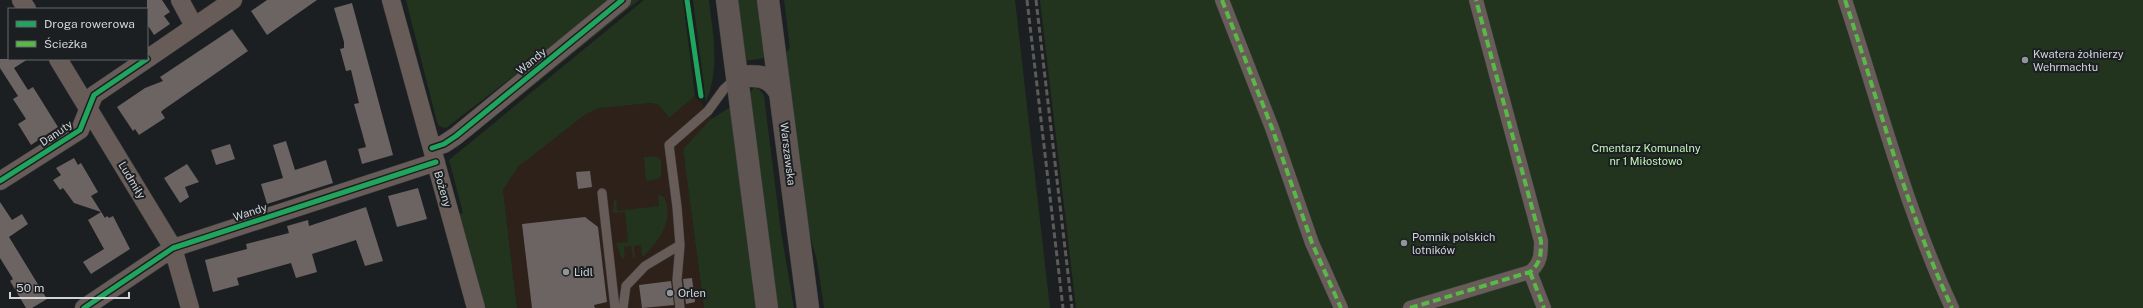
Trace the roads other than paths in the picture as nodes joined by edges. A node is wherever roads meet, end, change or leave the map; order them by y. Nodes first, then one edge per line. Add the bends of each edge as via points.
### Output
1 (180, 0) edge
2 (233, 0) edge
3 (391, 0) edge
4 (622, 0) edge
5 (728, 0) edge
6 (768, 0) edge
7 (1222, 0) edge
8 (1476, 0) edge
9 (1845, 0) edge
10 (194, 26) junction
11 (148, 58) edge
12 (59, 60) edge
13 (146, 60) edge
14 (737, 77) junction
15 (780, 93) junction
16 (89, 108) junction
17 (434, 155) junction
18 (0, 181) edge
19 (602, 193) dead end
20 (680, 245) junction
21 (173, 248) junction
22 (1530, 272) junction
23 (84, 308) edge
24 (190, 308) edge
25 (476, 308) edge
26 (615, 308) edge
27 (624, 308) edge
28 (680, 308) edge
29 (766, 308) edge
30 (808, 308) edge
31 (1341, 308) edge
32 (1410, 308) edge
33 (1544, 308) edge
34 (1952, 308) edge

1 - 10 street
2 - 10 street, Danuty
3 - 17 street, Bożeny
4 - 17 street, Wandy via 444,144
5 - 14 main road
6 - 15 main road, Warszawska
7 - 31 street via 1272,128 1312,243
8 - 22 street via 1541,241 1539,263
9 - 34 street via 1908,200 1933,267
10 - 11 street, Danuty
12 - 16 street, Ludmiły
13 - 16 street, Danuty via 94,95
14 - 15 main road via 764,77 772,81
14 - 20 lane via 708,111 668,145
14 - 29 main road
15 - 30 main road, Warszawska
16 - 18 street, Danuty via 80,130
16 - 21 street, Ludmiły
17 - 21 street, Wandy
17 - 25 street, Bożeny
19 - 26 lane
20 - 27 lane via 645,266 626,286
20 - 28 lane via 677,280
21 - 23 street, Wandy
21 - 24 street, Ludmiły
22 - 32 street
22 - 33 street

